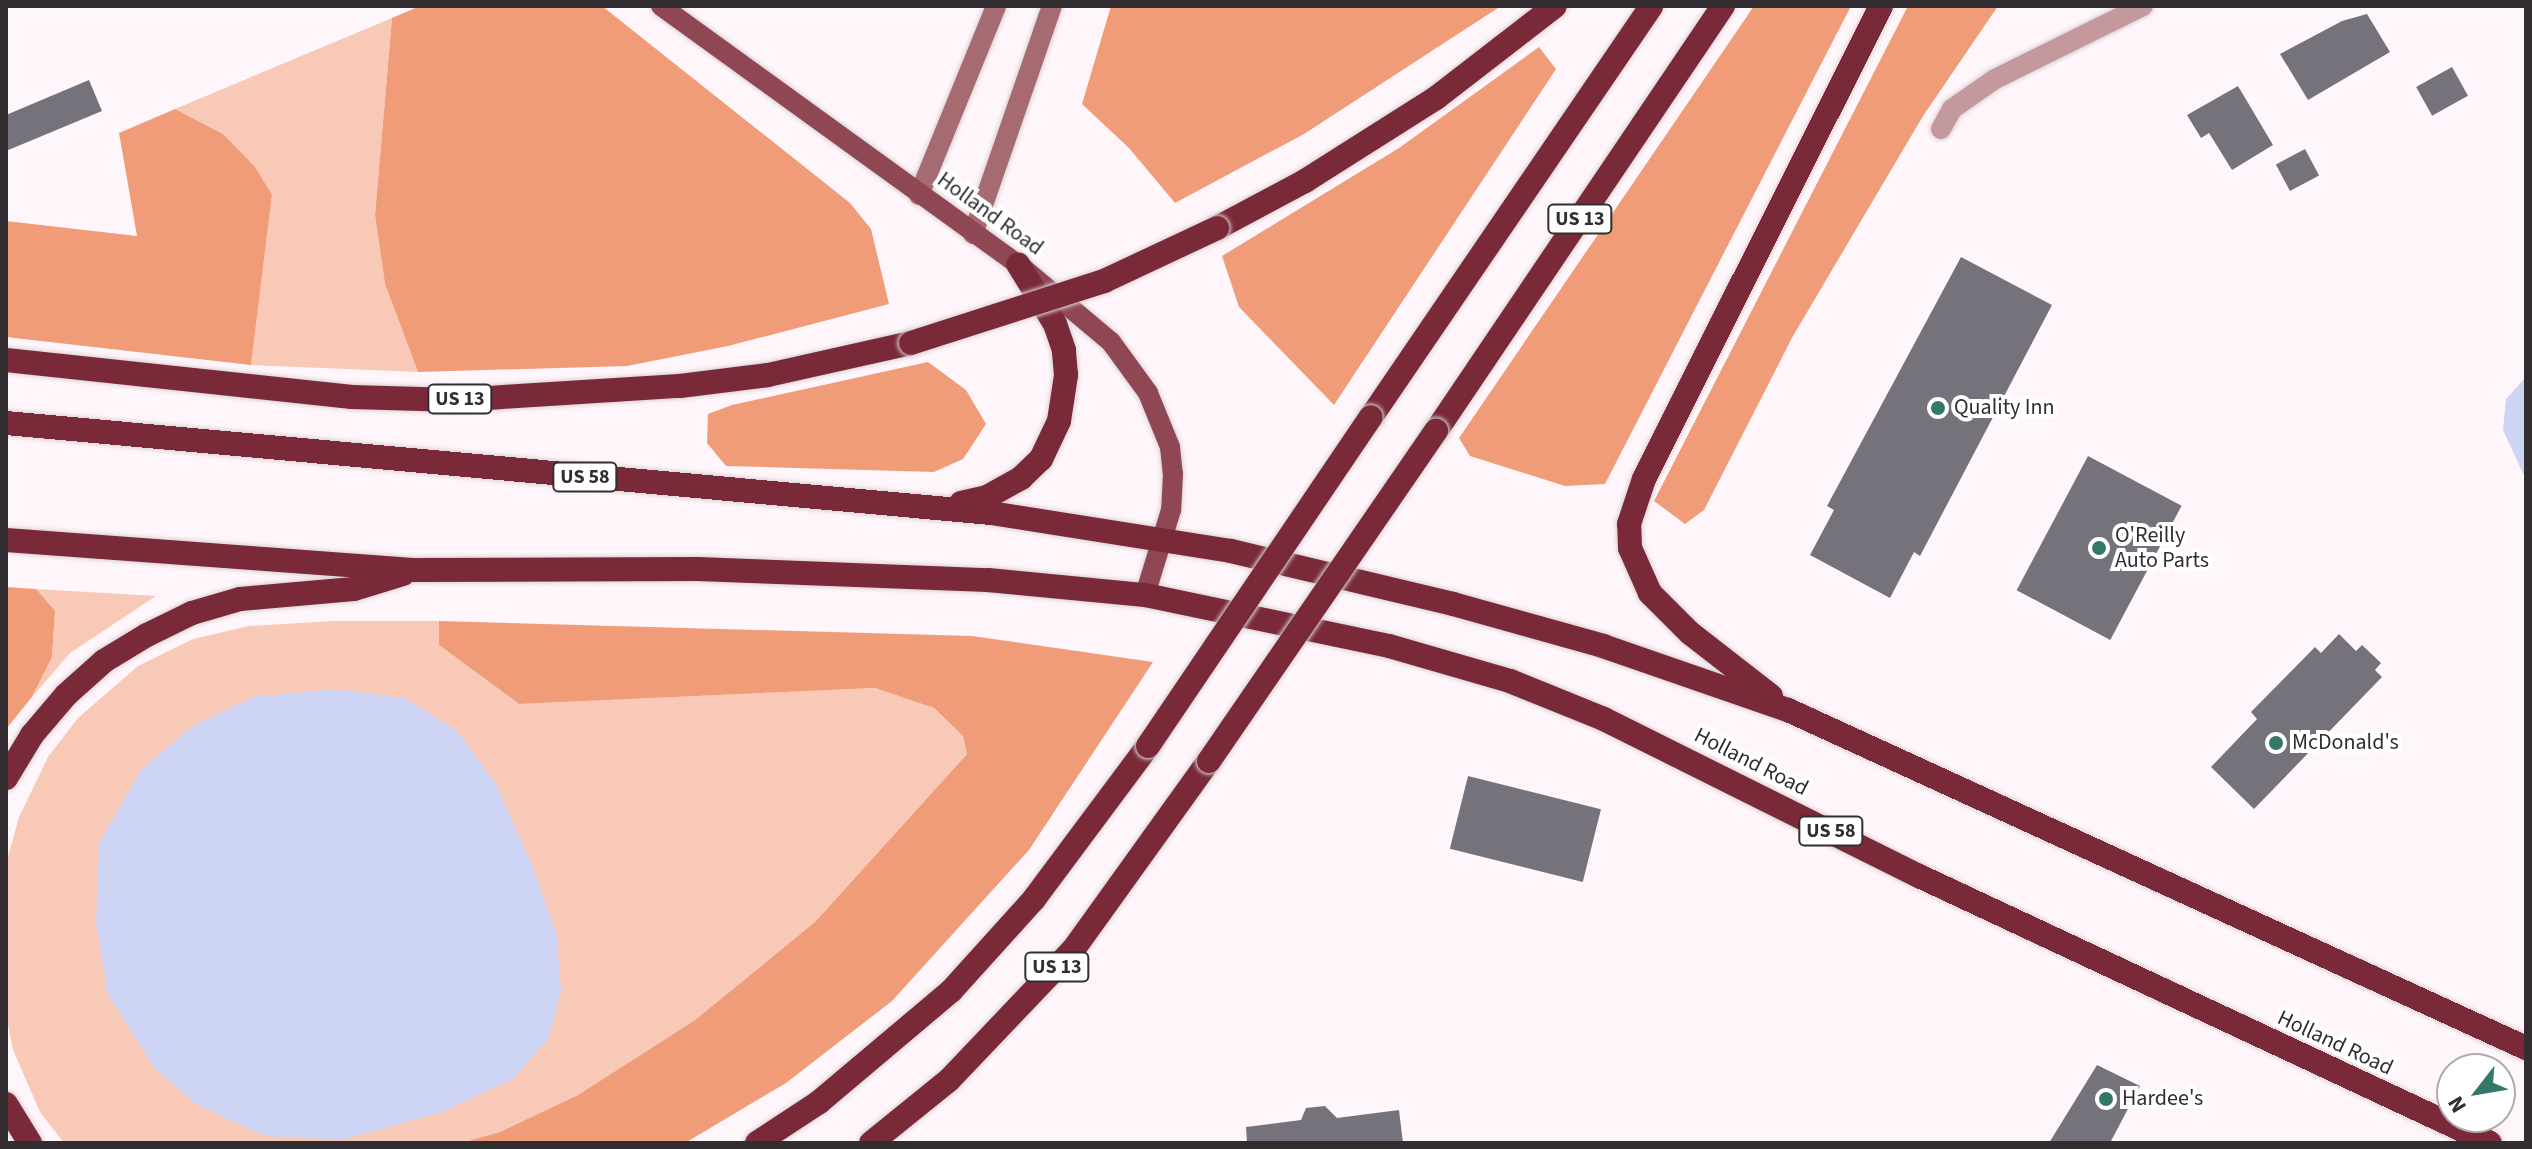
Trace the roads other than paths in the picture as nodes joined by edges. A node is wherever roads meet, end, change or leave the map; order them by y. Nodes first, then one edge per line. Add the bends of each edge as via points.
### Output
1 (661, 6) edge
2 (996, 6) edge
3 (1052, 6) edge
4 (1555, 6) edge
5 (1651, 6) edge
6 (1723, 6) edge
7 (1881, 6) edge
8 (2143, 6) edge
9 (1941, 129) dead end
10 (919, 195) junction
11 (973, 234) junction
12 (1018, 264) junction
13 (6, 360) edge
14 (6, 423) edge
15 (942, 508) junction
16 (1163, 539) junction
17 (6, 540) edge
18 (416, 570) junction
19 (1145, 595) junction
20 (1788, 710) junction
21 (6, 778) edge
22 (2526, 1048) edge
23 (6, 1104) edge
24 (30, 1143) edge
25 (757, 1143) edge
26 (871, 1143) edge
27 (2490, 1143) edge

1 - 10 main road, Holland Road
2 - 10 street
3 - 11 street
4 - 13 highway, US 13, bridge via 1436,98 1305,181 1217,228 1104,281 911,343 768,375 455,400 352,397
5 - 25 highway, bridge via 1148,746 1034,899 951,991 818,1103
6 - 26 highway, US 13, bridge via 1209,761 1073,950 949,1080
7 - 20 highway via 1644,479 1629,524 1630,548 1650,593 1690,633
8 - 9 street via 1995,79 1952,109
10 - 11 main road, Holland Road
11 - 12 main road, Holland Road
12 - 15 highway via 1055,324 1064,350 1059,421 1041,459 1021,478 987,497
12 - 16 main road, Holland Road via 1111,342 1148,393 1170,447 1173,474
14 - 15 highway, US 58
15 - 16 highway, US 58
16 - 19 main road, Holland Road
16 - 20 highway, US 58 via 1453,604 1603,646
17 - 18 highway, US 58
18 - 19 highway, US 58 via 698,569 909,576
18 - 21 highway via 354,589 240,599 192,613 147,635 104,661 66,695
19 - 27 highway, Holland Road / US 58 via 1389,646 1556,699 1933,883
20 - 22 highway, US 58
23 - 24 highway

